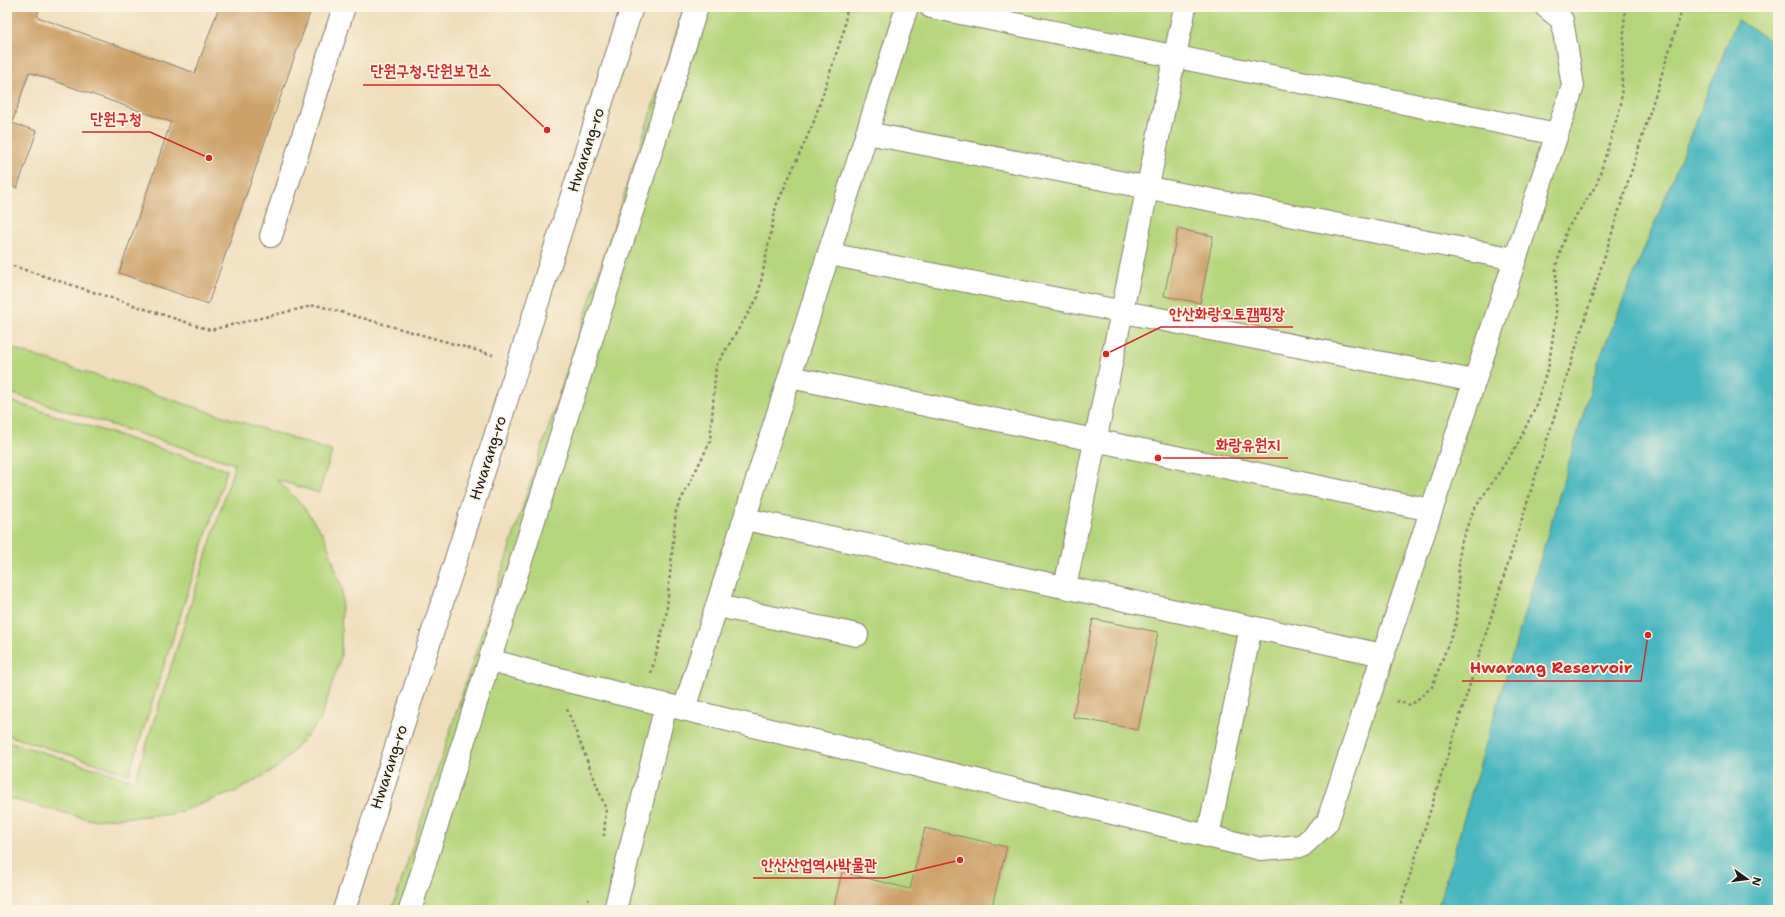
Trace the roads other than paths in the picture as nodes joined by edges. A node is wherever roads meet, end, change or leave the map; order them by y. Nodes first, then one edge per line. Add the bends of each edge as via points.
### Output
1 (344, 7) edge
2 (632, 7) edge
3 (696, 7) edge
4 (907, 7) edge
5 (931, 7) edge
6 (1185, 7) edge
7 (1546, 7) edge
8 (1175, 56) junction
9 (867, 134) junction
10 (1557, 134) junction
11 (1148, 187) junction
12 (271, 236) dead end
13 (829, 254) junction
14 (1515, 259) junction
15 (1122, 312) junction
16 (790, 378) junction
17 (1474, 381) junction
18 (1095, 440) junction
19 (1431, 510) junction
20 (745, 519) junction
21 (1065, 587) junction
22 (717, 606) junction
23 (1251, 626) junction
24 (857, 635) dead end
25 (1383, 655) junction
26 (490, 660) junction
27 (675, 707) junction
28 (1208, 836) junction
29 (344, 910) edge
30 (410, 910) edge
31 (614, 910) edge

1 - 12 street
2 - 29 street, Hwarang-ro
3 - 26 street
4 - 9 street
5 - 8 street
6 - 8 street
7 - 10 street via 1562,20 1573,86
8 - 10 street
8 - 11 street
9 - 11 street
9 - 13 street
10 - 14 street
11 - 14 street
11 - 15 street
13 - 15 street
13 - 16 street
14 - 17 street
15 - 17 street
15 - 18 street
16 - 18 street
16 - 20 street
17 - 19 street
18 - 19 street
18 - 21 street
19 - 25 street
20 - 21 street
20 - 22 street
21 - 23 street
22 - 24 street
22 - 27 street
23 - 25 street
23 - 28 street
25 - 28 street via 1327,823 1302,846 1261,849
26 - 27 street
26 - 30 street
27 - 28 street
27 - 31 street

